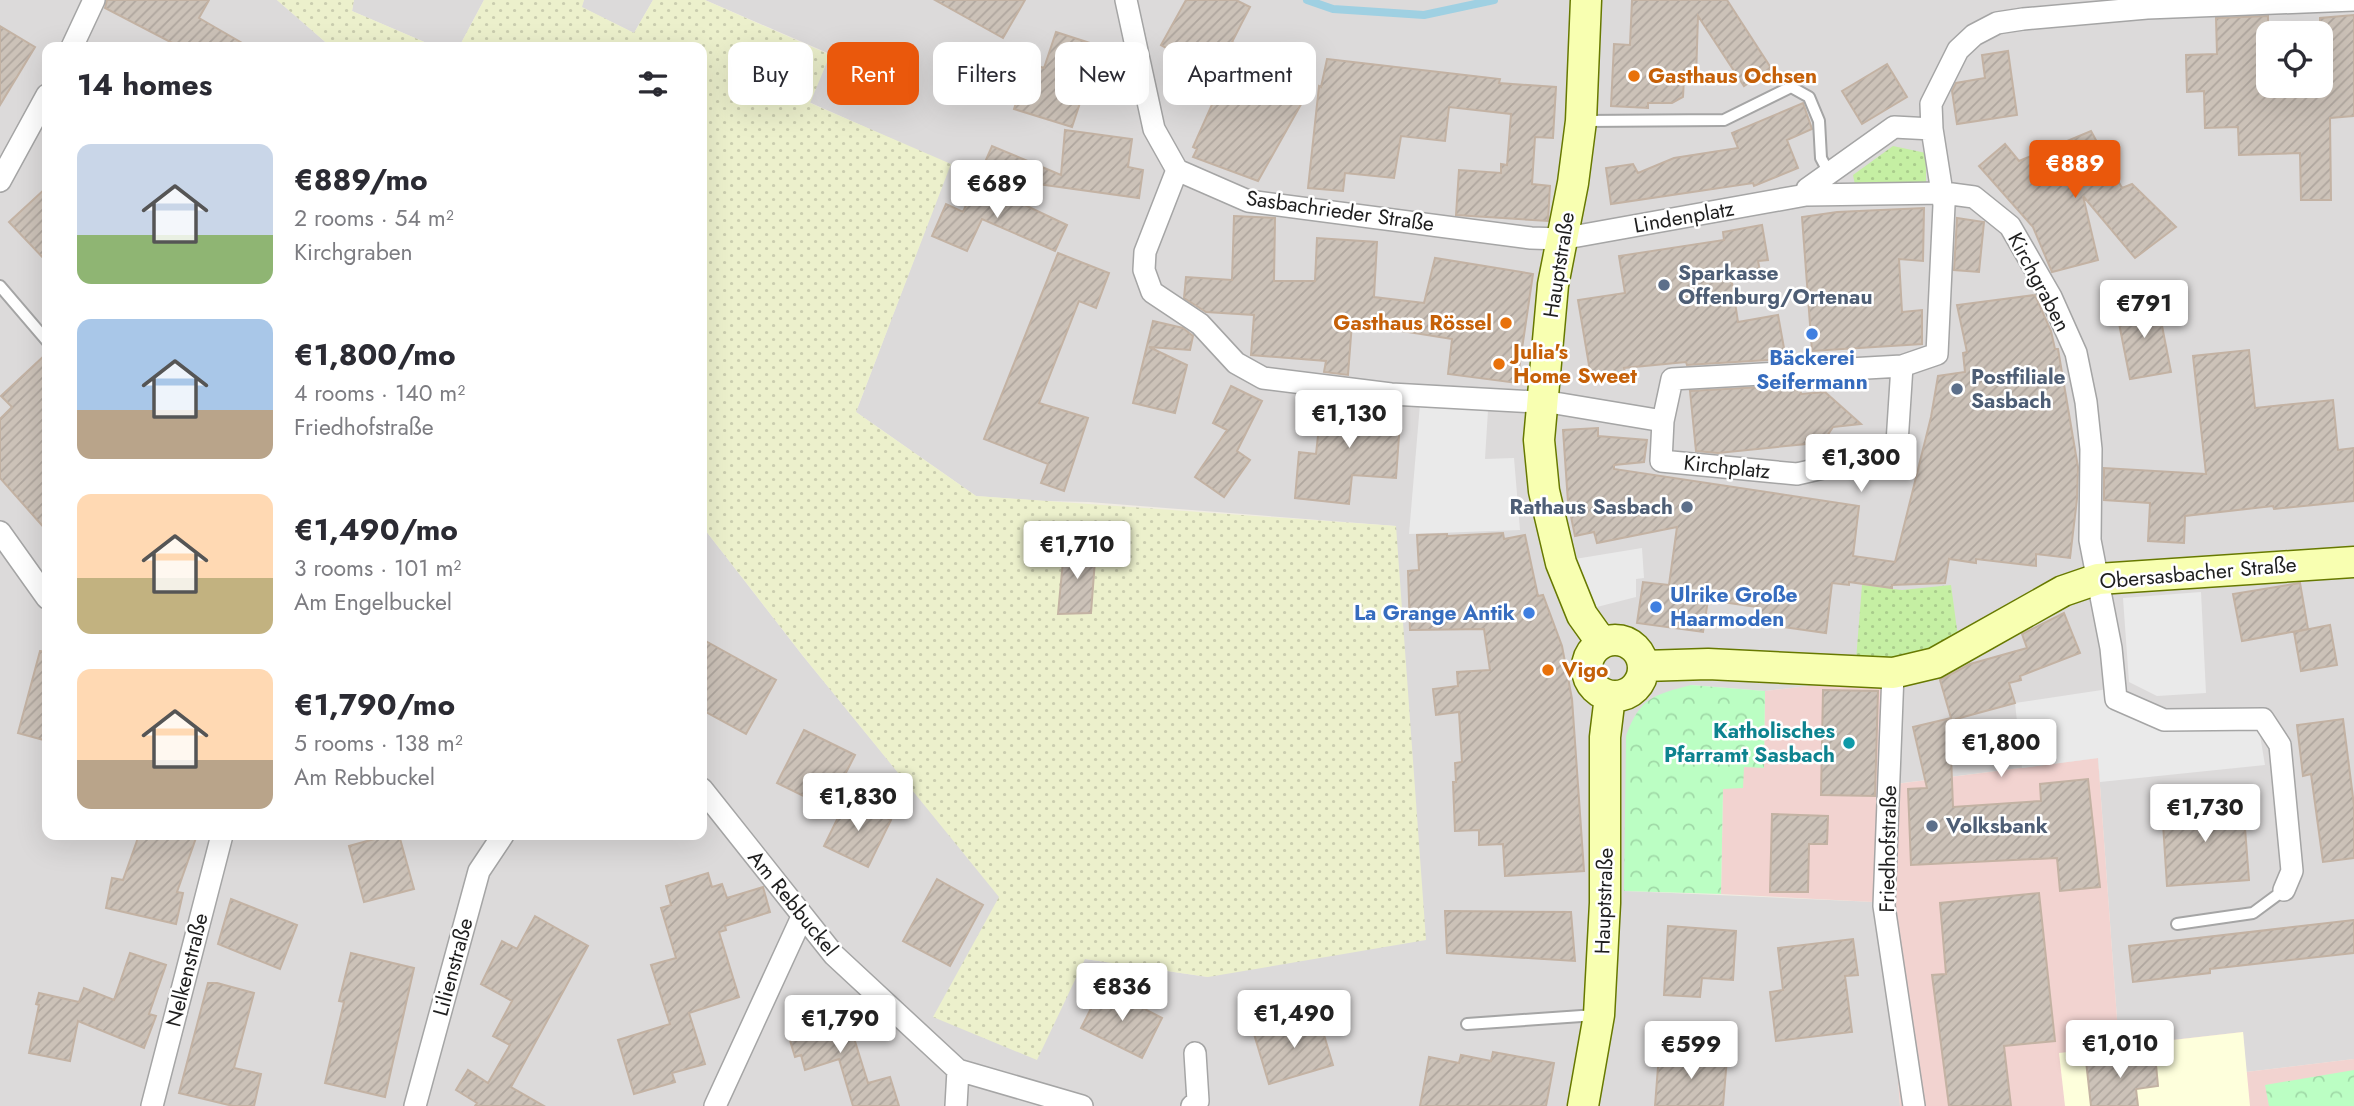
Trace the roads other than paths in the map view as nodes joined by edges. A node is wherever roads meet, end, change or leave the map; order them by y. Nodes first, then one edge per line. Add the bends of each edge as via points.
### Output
1 (1126, 0) edge
2 (2354, 0) edge
3 (92, 1) edge
4 (1586, 4) edge
5 (74, 42) edge
6 (42, 103) edge
7 (1581, 121) junction
8 (1932, 130) junction
9 (1177, 170) junction
10 (1829, 173) junction
11 (0, 181) edge
12 (1944, 193) junction
13 (1806, 195) junction
14 (1561, 239) junction
15 (0, 286) edge
16 (42, 335) edge
17 (1902, 366) junction
18 (1541, 402) junction
19 (1663, 421) junction
20 (0, 532) edge
21 (2354, 562) edge
22 (2098, 579) junction
23 (42, 591) edge
24 (1602, 643) junction
25 (1644, 666) junction
26 (1893, 673) junction
27 (1610, 696) junction
28 (707, 795) edge
29 (221, 840) edge
30 (500, 840) edge
31 (2284, 890) joint
32 (802, 917) junction
33 (2177, 924) dead end
34 (1598, 1015) junction
35 (1467, 1024) dead end
36 (1195, 1053) dead end
37 (958, 1070) junction
38 (152, 1106) edge
39 (415, 1106) edge
40 (715, 1106) edge
41 (956, 1106) edge
42 (1082, 1106) edge
43 (1192, 1106) edge
44 (1583, 1106) edge
45 (1914, 1106) edge

1 - 9 street via 1154,129
2 - 8 street via 2147,8 1997,23 1958,50 1931,104
3 - 5 street
4 - 7 street, Hauptstraße
6 - 11 street
7 - 10 lane via 1724,120 1791,87 1809,97 1819,121 1821,158
7 - 14 street, Hauptstraße
8 - 10 street via 1894,127
8 - 12 street
9 - 14 street, Sasbachrieder Straße via 1248,201
9 - 18 street via 1145,252 1144,270 1153,292 1200,324 1236,363 1263,378 1391,394
10 - 13 street via 1807,189
12 - 13 street, Lindenplatz
12 - 17 street, Kirchplatz via 1937,354
12 - 22 street, Kirchgraben via 1974,197 2010,226 2051,297 2076,353 2091,449 2091,540
13 - 14 street, Lindenplatz
14 - 18 street, Hauptstraße
15 - 16 lane
17 - 19 street, Kirchplatz via 1672,379
17 - 19 street, Kirchplatz via 1897,443 1884,454 1850,464 1797,474 1661,461
18 - 19 street
18 - 24 street, Hauptstraße via 1544,491 1561,564 1582,615
20 - 23 street
21 - 22 street, Obersasbacher Straße
22 - 26 street, Obersasbacher Straße via 2063,591 1943,660
22 - 31 street, Kirchgraben via 2116,699 2164,720 2263,719 2280,746 2292,871
24 - 25 street via 1629,643
24 - 27 street via 1590,656 1588,674 1597,689
25 - 26 street, Obersasbacher Straße via 1708,664
25 - 27 street via 1632,690
26 - 45 street, Friedhofstraße via 1884,906
27 - 34 street, Hauptstraße
28 - 32 street, Am Rebbuckel
29 - 38 street, Nelkenstraße
30 - 39 street, Lilienstraße via 479,871
31 - 33 lane via 2253,913
32 - 37 street, Am Rebbuckel via 834,955
32 - 40 street
34 - 35 lane
34 - 44 street, Hauptstraße
36 - 43 street via 1198,1101
37 - 41 street
37 - 42 street

